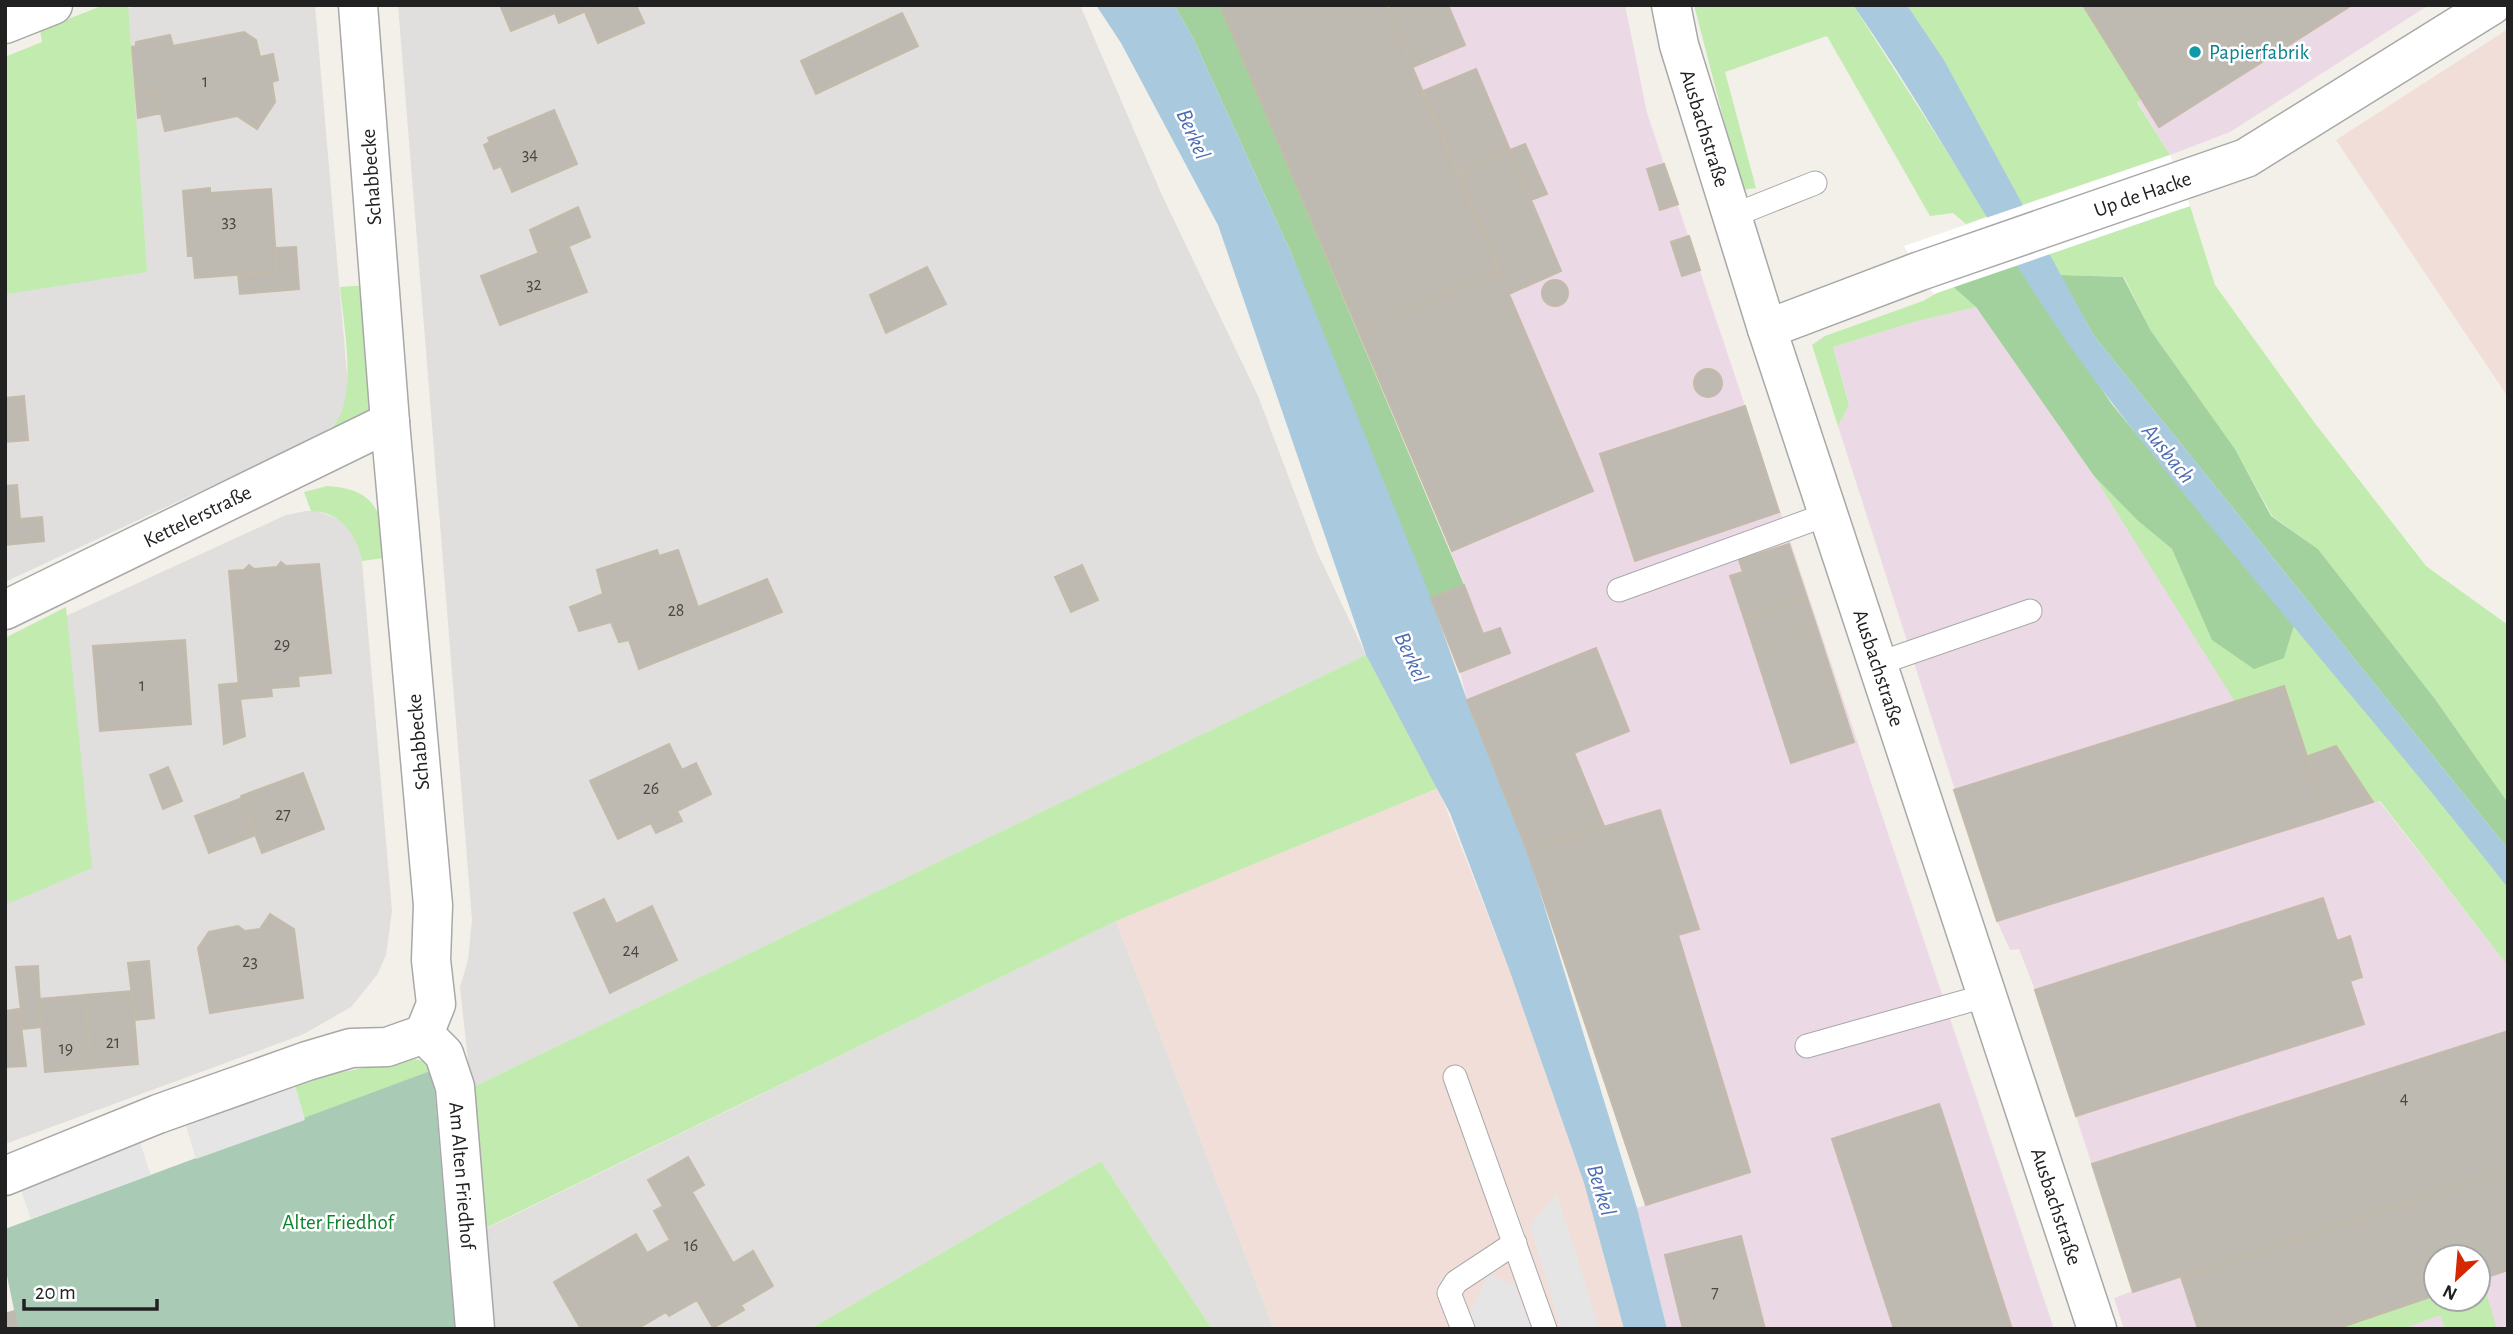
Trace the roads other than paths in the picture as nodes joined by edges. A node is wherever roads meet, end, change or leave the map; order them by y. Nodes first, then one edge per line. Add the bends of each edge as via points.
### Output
1 (53, 5) edge
2 (358, 5) edge
3 (1671, 5) edge
4 (2492, 5) edge
5 (5, 24) edge
6 (1815, 183) dead end
7 (1732, 216) junction
8 (1767, 329) junction
9 (390, 422) junction
10 (1828, 514) junction
11 (1619, 590) dead end
12 (5, 610) edge
13 (2030, 611) dead end
14 (1877, 664) junction
15 (1985, 996) junction
16 (424, 1034) junction
17 (1807, 1046) dead end
18 (1455, 1077) dead end
19 (5, 1176) edge
20 (1515, 1243) junction
21 (475, 1329) edge
22 (1464, 1329) edge
23 (1545, 1329) edge
24 (2097, 1329) edge

1 - 5 street
2 - 9 street, Schabbecke
3 - 7 street, Ausbachstraße via 1679,46
4 - 8 street, Up de Hacke via 2246,158
6 - 7 lane
7 - 8 street, Ausbachstraße
8 - 10 street, Ausbachstraße
9 - 12 street, Kettelerstraße
9 - 16 street, Schabbecke via 433,905 431,960 436,1004
10 - 11 lane
10 - 14 street, Ausbachstraße
13 - 14 lane
14 - 15 street, Ausbachstraße
15 - 17 lane
15 - 24 street, Ausbachstraße
16 - 19 street via 387,1047 351,1048 296,1065
16 - 21 street, Am Alten Friedhof via 443,1054 455,1087
18 - 20 lane
20 - 22 lane via 1455,1282 1449,1293
20 - 23 lane

